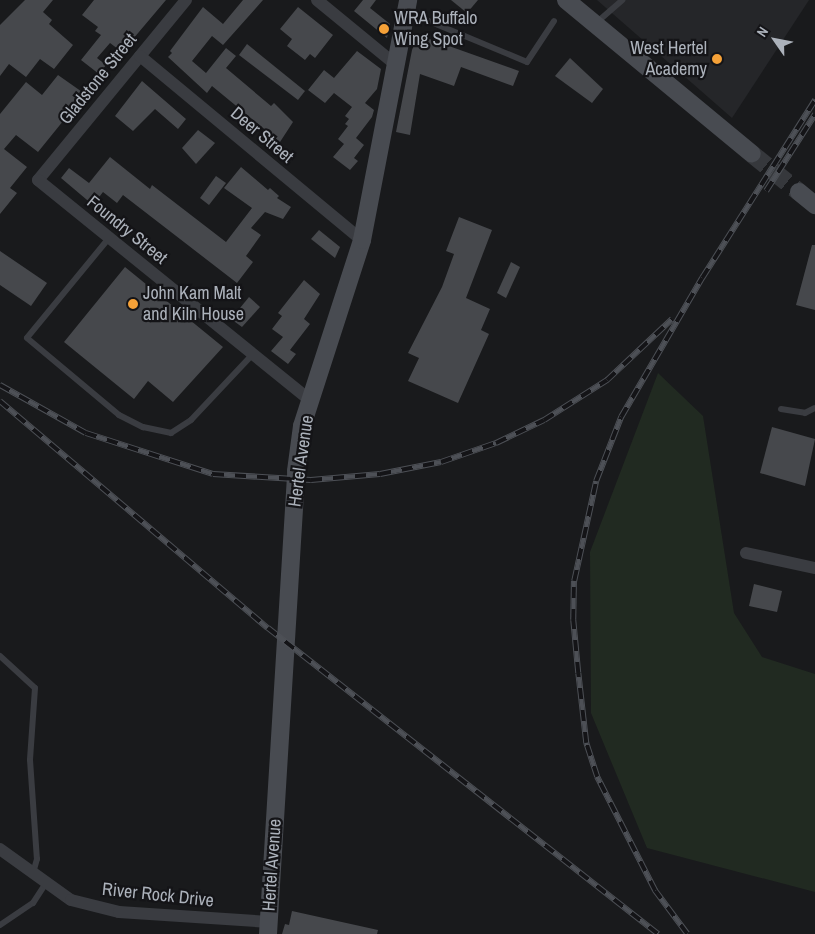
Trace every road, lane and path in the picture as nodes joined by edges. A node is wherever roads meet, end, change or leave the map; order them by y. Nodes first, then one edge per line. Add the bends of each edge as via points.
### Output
1 (186, 0) edge
2 (317, 0) edge
3 (566, 0) edge
4 (622, 0) edge
5 (407, 6) edge
6 (554, 21) dead end
7 (595, 23) junction
8 (140, 56) junction
9 (395, 64) junction
10 (752, 154) tunnel mouth
11 (38, 180) joint
12 (798, 192) tunnel mouth
13 (815, 205) edge
14 (109, 238) junction
15 (362, 240) junction
16 (253, 354) junction
17 (310, 400) junction
18 (815, 408) edge
19 (781, 409) dead end
20 (746, 553) dead end
21 (815, 568) edge
22 (0, 656) edge
23 (0, 850) edge
24 (32, 874) junction
25 (46, 883) junction
26 (0, 925) edge
27 (268, 928) edge

1 - 8 street, Gladstone Street
2 - 9 street
3 - 7 street
4 - 7 lane
5 - 6 lane via 527,62
5 - 9 street, Hertel Avenue
7 - 10 street
8 - 11 street, Gladstone Street
8 - 15 street, Deer Street
9 - 15 street, Hertel Avenue
11 - 14 street, Foundry Street
12 - 13 street
14 - 16 street, Foundry Street
14 - 16 lane via 26,338 119,415 143,427 171,433 191,420
15 - 17 street, Hertel Avenue
16 - 17 street, Foundry Street
17 - 27 street, Hertel Avenue via 302,426 296,470
18 - 19 lane via 805,413
20 - 21 street
22 - 24 lane via 35,688 30,760 37,859
23 - 24 street, River Rock Drive
24 - 25 street, River Rock Drive
25 - 26 lane via 33,903
25 - 27 street, River Rock Drive via 72,900 119,912

